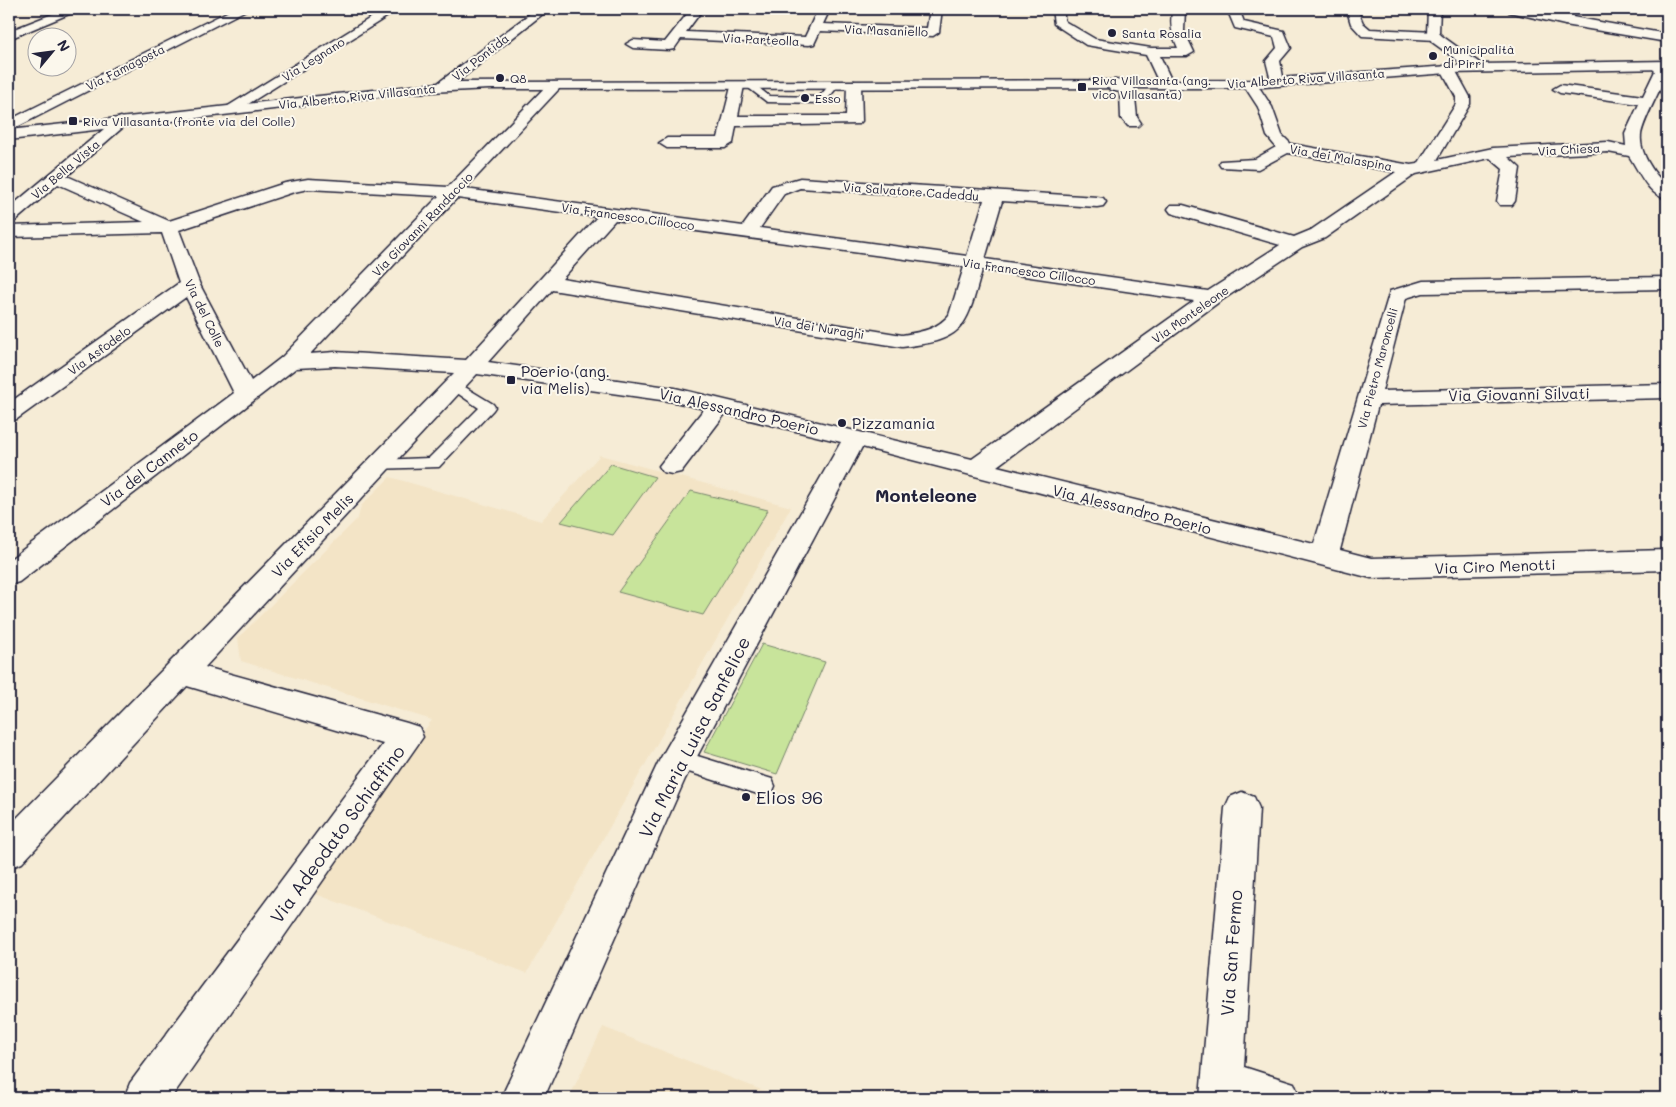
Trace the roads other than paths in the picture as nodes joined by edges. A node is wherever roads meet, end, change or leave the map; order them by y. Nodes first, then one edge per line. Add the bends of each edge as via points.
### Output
1 (75, 9) edge
2 (242, 9) edge
3 (394, 9) edge
4 (543, 9) edge
5 (697, 9) edge
6 (824, 9) edge
7 (936, 9) edge
8 (1058, 9) edge
9 (1179, 9) edge
10 (1232, 9) edge
11 (1434, 9) edge
12 (1513, 9) edge
13 (1571, 9) edge
14 (1354, 14) dead end
15 (1565, 21) junction
16 (815, 27) junction
17 (9, 35) edge
18 (678, 35) junction
19 (1667, 38) edge
20 (1438, 39) junction
21 (633, 44) dead end
22 (1369, 46) dead end
23 (1151, 52) junction
24 (1662, 66) edge
25 (1477, 68) junction
26 (1448, 69) junction
27 (1277, 82) junction
28 (1115, 84) junction
29 (1166, 84) junction
30 (1250, 84) junction
31 (854, 85) junction
32 (554, 86) junction
33 (744, 86) junction
34 (442, 87) junction
35 (1560, 89) dead end
36 (1650, 99) junction
37 (1667, 99) edge
38 (232, 108) junction
39 (731, 121) junction
40 (122, 122) junction
41 (1133, 124) dead end
42 (9, 126) edge
43 (9, 135) edge
44 (667, 143) dead end
45 (1286, 148) junction
46 (1635, 152) junction
47 (1493, 153) junction
48 (1227, 164) dead end
49 (1418, 168) junction
50 (57, 178) junction
51 (451, 192) junction
52 (1667, 194) edge
53 (994, 196) junction
54 (1506, 201) dead end
55 (1097, 202) dead end
56 (1177, 209) dead end
57 (610, 214) junction
58 (9, 217) edge
59 (146, 217) junction
60 (169, 227) junction
61 (126, 228) junction
62 (9, 232) edge
63 (748, 232) junction
64 (1295, 243) junction
65 (976, 262) junction
66 (548, 283) junction
67 (1667, 284) edge
68 (190, 286) junction
69 (1212, 298) junction
70 (290, 362) junction
71 (464, 376) junction
72 (1667, 391) edge
73 (246, 395) junction
74 (1370, 398) junction
75 (720, 406) junction
76 (9, 414) edge
77 (855, 438) junction
78 (378, 465) junction
79 (672, 466) dead end
80 (976, 469) junction
81 (1324, 558) junction
82 (1667, 560) edge
83 (9, 575) edge
84 (180, 672) junction
85 (678, 759) junction
86 (764, 786) dead end
87 (1242, 808) dead end
88 (9, 851) edge
89 (1221, 1091) edge
90 (145, 1098) edge
91 (522, 1098) edge
92 (1278, 1098) edge

1 - 17 street
2 - 42 street, Via Famagosta
3 - 38 street, Via Legnano
4 - 34 street, Via Pontida
5 - 18 street
6 - 16 street, Via Parteolla
7 - 16 street, Via Masaniello via 933,32
8 - 23 street via 1058,21 1082,39
9 - 23 street via 1176,30 1187,52
10 - 27 street via 1239,24 1280,34 1284,48 1273,61
11 - 20 street via 1433,33
12 - 15 street
13 - 15 street
14 - 20 street via 1357,24 1366,33
15 - 19 street
16 - 18 street, Via Parteolla via 809,41
18 - 21 street via 669,46
20 - 22 street
20 - 25 street
23 - 29 street
24 - 25 street, Via Alberto Riva Villasanta
24 - 36 street
25 - 26 street, Via Alberto Riva Villasanta
26 - 27 street, Via Alberto Riva Villasanta
26 - 49 street via 1463,97 1463,104
27 - 30 street, Via Alberto Riva Villasanta
28 - 29 street, Via Alberto Riva Villasanta
28 - 31 street, Via Alberto Riva Villasanta
28 - 41 street via 1115,88 1127,88 1129,118
29 - 30 street, Via Alberto Riva Villasanta
30 - 45 street, Via dei Malaspina via 1265,107 1275,136
31 - 33 street, Via Alberto Riva Villasanta
31 - 39 street via 854,121
32 - 33 street, Via Alberto Riva Villasanta
32 - 34 street, Via Alberto Riva Villasanta
32 - 51 street, Via Giovanni Randaccio
33 - 39 street
34 - 38 street, Via Alberto Riva Villasanta
35 - 36 street
36 - 37 street
36 - 46 street via 1633,134
38 - 40 street, Via Alberto Riva Villasanta
39 - 44 street via 725,143
40 - 43 street, Via Alberto Riva Villasanta
40 - 50 street, Via Bella Vista
45 - 48 street via 1260,167
45 - 49 street, Via dei Malaspina
46 - 47 street, Via Chiesa via 1608,147
46 - 52 street via 1654,183
47 - 49 street, Via Chiesa
47 - 54 street via 1512,168
49 - 64 street, Via Monteleone via 1318,234
50 - 58 street, Via Bella Vista
50 - 59 street
51 - 57 street, Via Francesco Cillocco
51 - 60 street, Via Francesco Cillocco via 308,184
51 - 70 street, Via Giovanni Randaccio
53 - 55 street, Via Salvatore Cadeddu
53 - 63 street, Via Salvatore Cadeddu via 800,183 778,190
53 - 65 street, Via dei Nuraghi
56 - 64 street
57 - 63 street, Via Francesco Cillocco
57 - 66 street, Via Efisio Melis
59 - 60 street
59 - 61 street
60 - 61 street, Via Francesco Cillocco
60 - 68 street, Via del Colle
61 - 62 street, Via Francesco Cillocco
63 - 65 street, Via Francesco Cillocco
64 - 69 street, Via Monteleone
65 - 66 street, Via dei Nuraghi via 959,316 949,329 926,338 902,341
65 - 69 street, Via Francesco Cillocco
66 - 71 street, Via Efisio Melis
67 - 74 street, Via Pietro Maroncelli via 1423,287 1408,290 1397,295
68 - 73 street, Via del Colle
68 - 76 street, Via Asfodelo
69 - 80 street, Via Monteleone
70 - 71 street, Via Alessandro Poerio via 335,359
70 - 73 street, Via del Canneto
71 - 75 street, Via Alessandro Poerio via 675,395
71 - 78 street, Via Efisio Melis
71 - 78 lane via 488,407 432,463
72 - 74 street, Via Giovanni Silvati
73 - 83 street, Via del Canneto
74 - 81 street, Via Pietro Maroncelli
75 - 77 street, Via Alessandro Poerio
75 - 79 street
77 - 80 street, Via Alessandro Poerio
77 - 85 street, Via Maria Luisa Sanfelice
78 - 84 street, Via Efisio Melis
80 - 81 street, Via Alessandro Poerio
81 - 82 street, Via Ciro Menotti via 1371,568 1397,569
84 - 88 street, Via Efisio Melis
84 - 90 street, Via Adeodato Schiaffino via 407,738
85 - 86 lane
85 - 91 street, Via Maria Luisa Sanfelice
87 - 89 street, Via San Fermo
89 - 92 street

